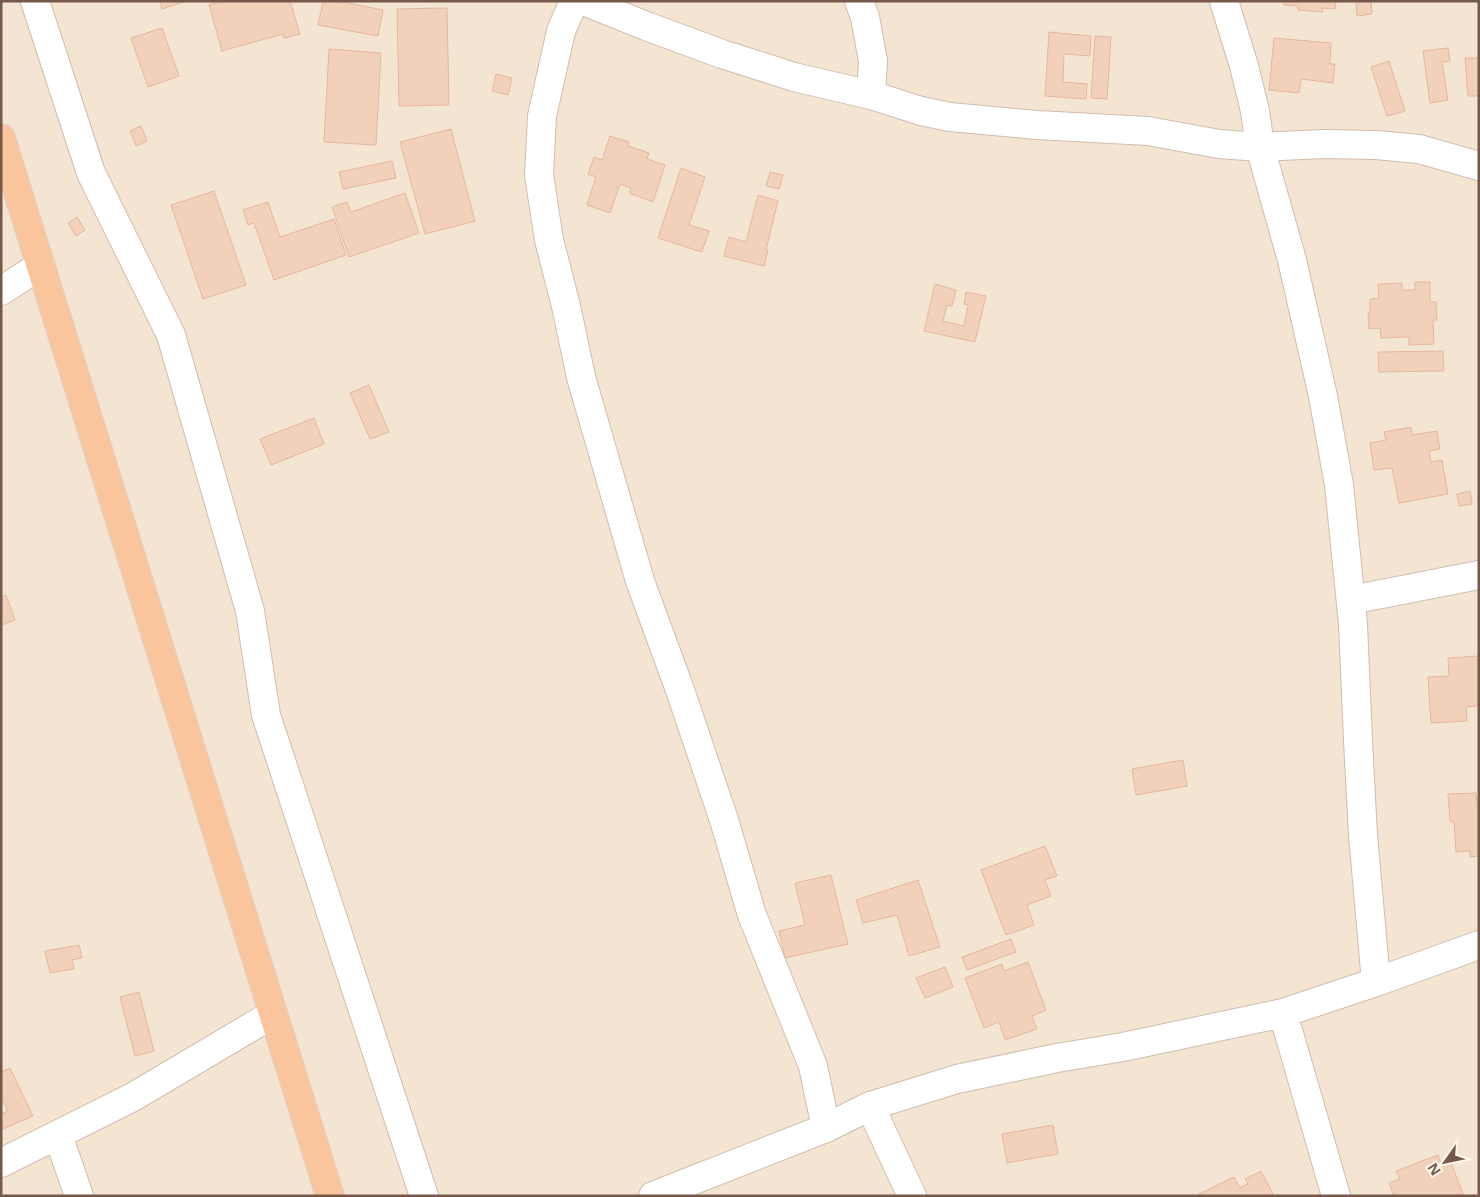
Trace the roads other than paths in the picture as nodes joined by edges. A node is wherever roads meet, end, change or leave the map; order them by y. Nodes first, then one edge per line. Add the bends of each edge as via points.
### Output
1 (35, 1) edge
2 (574, 1) edge
3 (584, 1) edge
4 (859, 1) edge
5 (1224, 1) edge
6 (871, 96) junction
7 (1, 138) edge
8 (1260, 147) junction
9 (1479, 166) edge
10 (40, 265) junction
11 (1, 291) edge
12 (1479, 575) edge
13 (1351, 600) junction
14 (1479, 945) edge
15 (1376, 982) junction
16 (1283, 1013) junction
17 (273, 1014) junction
18 (870, 1106) junction
19 (826, 1128) junction
20 (58, 1135) junction
21 (1, 1163) edge
22 (79, 1196) edge
23 (330, 1196) edge
24 (424, 1196) edge
25 (653, 1196) edge
26 (912, 1196) edge
27 (1336, 1196) edge

1 - 24 street via 91,173 171,335 250,611 266,716
2 - 19 street via 561,31 542,116 539,175 549,240 582,377 640,582 680,690 752,916 813,1066
3 - 6 street via 722,54
4 - 6 street via 872,60
5 - 8 street via 1246,75
6 - 8 street via 950,117 1148,131 1219,144
7 - 10 highway
8 - 9 street via 1376,145 1419,149
8 - 13 street via 1292,260 1323,396 1339,485
10 - 11 street
10 - 17 highway
12 - 13 street
13 - 15 street via 1363,835
14 - 15 street
15 - 16 street
16 - 18 street via 957,1079
16 - 27 street
17 - 20 street via 133,1097
17 - 23 highway
18 - 19 street
18 - 26 street
19 - 25 street
20 - 21 street
20 - 22 street

